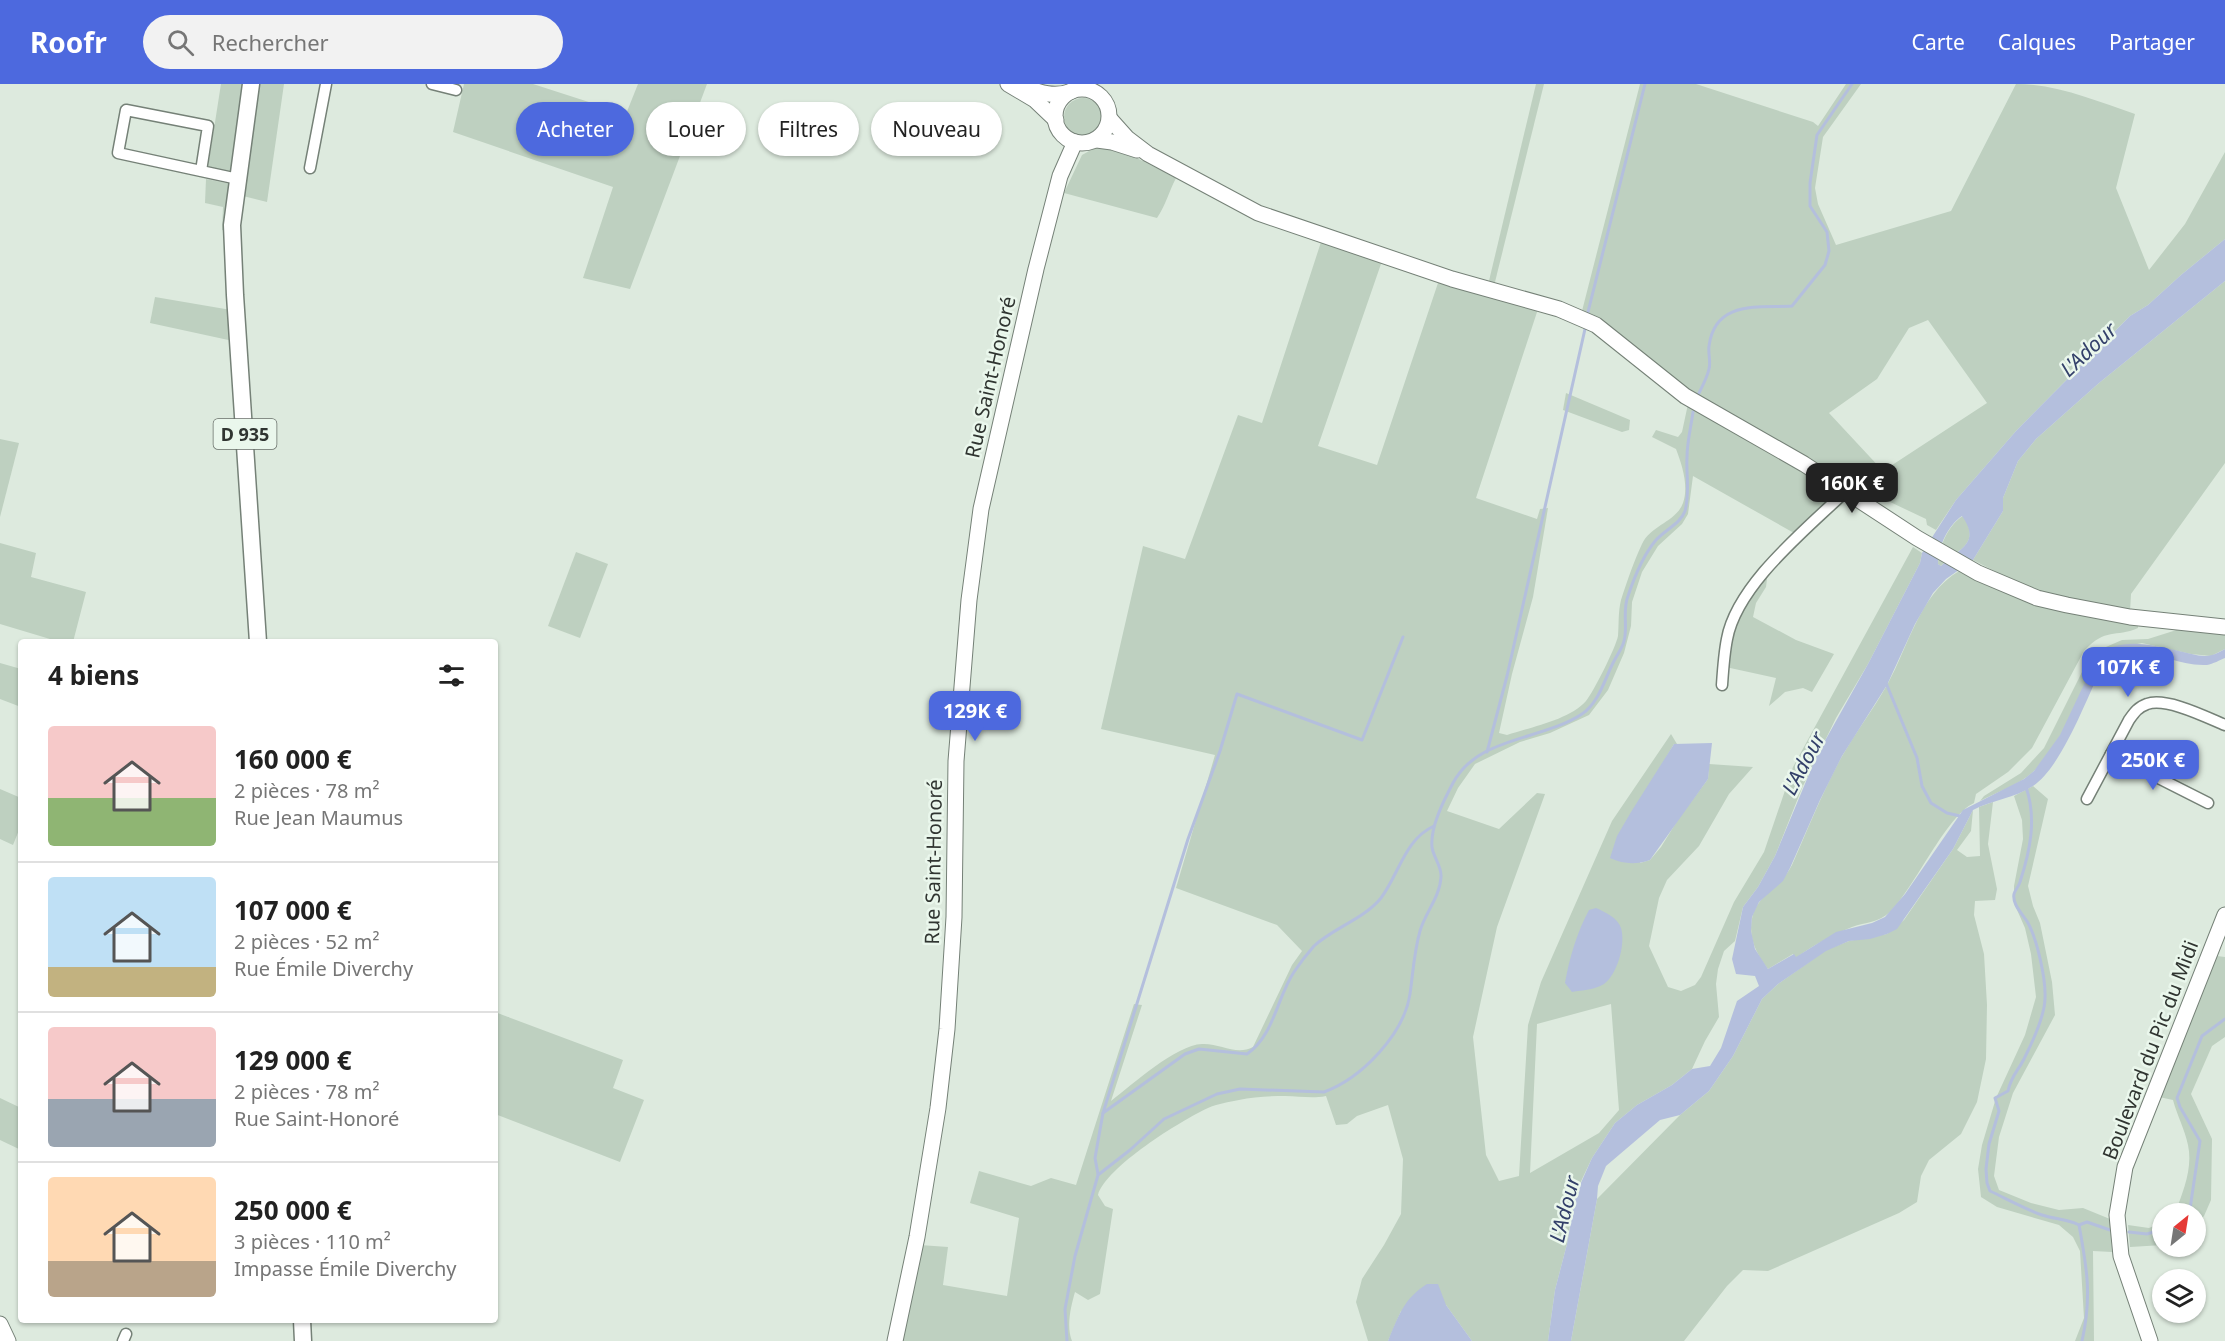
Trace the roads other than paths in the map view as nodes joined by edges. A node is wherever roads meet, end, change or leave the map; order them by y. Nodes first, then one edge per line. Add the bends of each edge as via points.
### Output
1 (251, 84) edge
2 (326, 84) edge
3 (432, 84) edge
4 (1008, 84) edge
5 (1018, 84) edge
6 (451, 87) edge
7 (1097, 88) edge
8 (1072, 91) junction
9 (1110, 119) junction
10 (1056, 120) junction
11 (1096, 140) junction
12 (1075, 142) junction
13 (1148, 154) junction
14 (310, 168) dead end
15 (201, 171) junction
16 (238, 179) junction
17 (1847, 490) junction
18 (2225, 627) edge
19 (258, 639) edge
20 (1722, 685) dead end
21 (2225, 724) edge
22 (2111, 754) junction
23 (2087, 799) dead end
24 (2208, 803) dead end
25 (2225, 915) edge
26 (302, 1323) edge
27 (0, 1324) edge
28 (8, 1341) edge
29 (303, 1341) edge
30 (896, 1341) edge
31 (2150, 1341) edge

1 - 16 main road, D 935
2 - 14 street
3 - 6 street
4 - 10 main road via 1035,100
5 - 8 main road via 1056,95
7 - 8 main road
7 - 9 main road
8 - 10 main road via 1059,103
9 - 11 main road
9 - 13 main road
10 - 12 main road via 1066,138
11 - 12 main road
11 - 13 main road
12 - 30 main road, Rue Saint-Honoré via 1060,176 1036,269 981,509 956,761 954,917 947,1029 919,1225
13 - 17 main road via 1258,213 1452,279 1559,309 1596,325 1685,396
15 - 15 street via 208,126 126,110 118,153
15 - 16 street
16 - 19 main road, D 935 via 232,225 235,295
17 - 18 main road via 1917,538 1978,573 2037,598 2130,617
17 - 20 street via 1766,570 1746,596 1727,637
21 - 22 street via 2174,706 2148,704 2128,720
22 - 23 street
22 - 24 street
25 - 31 main road, Boulevard du Pic du Midi via 2125,1167 2117,1215 2121,1256
26 - 29 main road
27 - 28 main road

